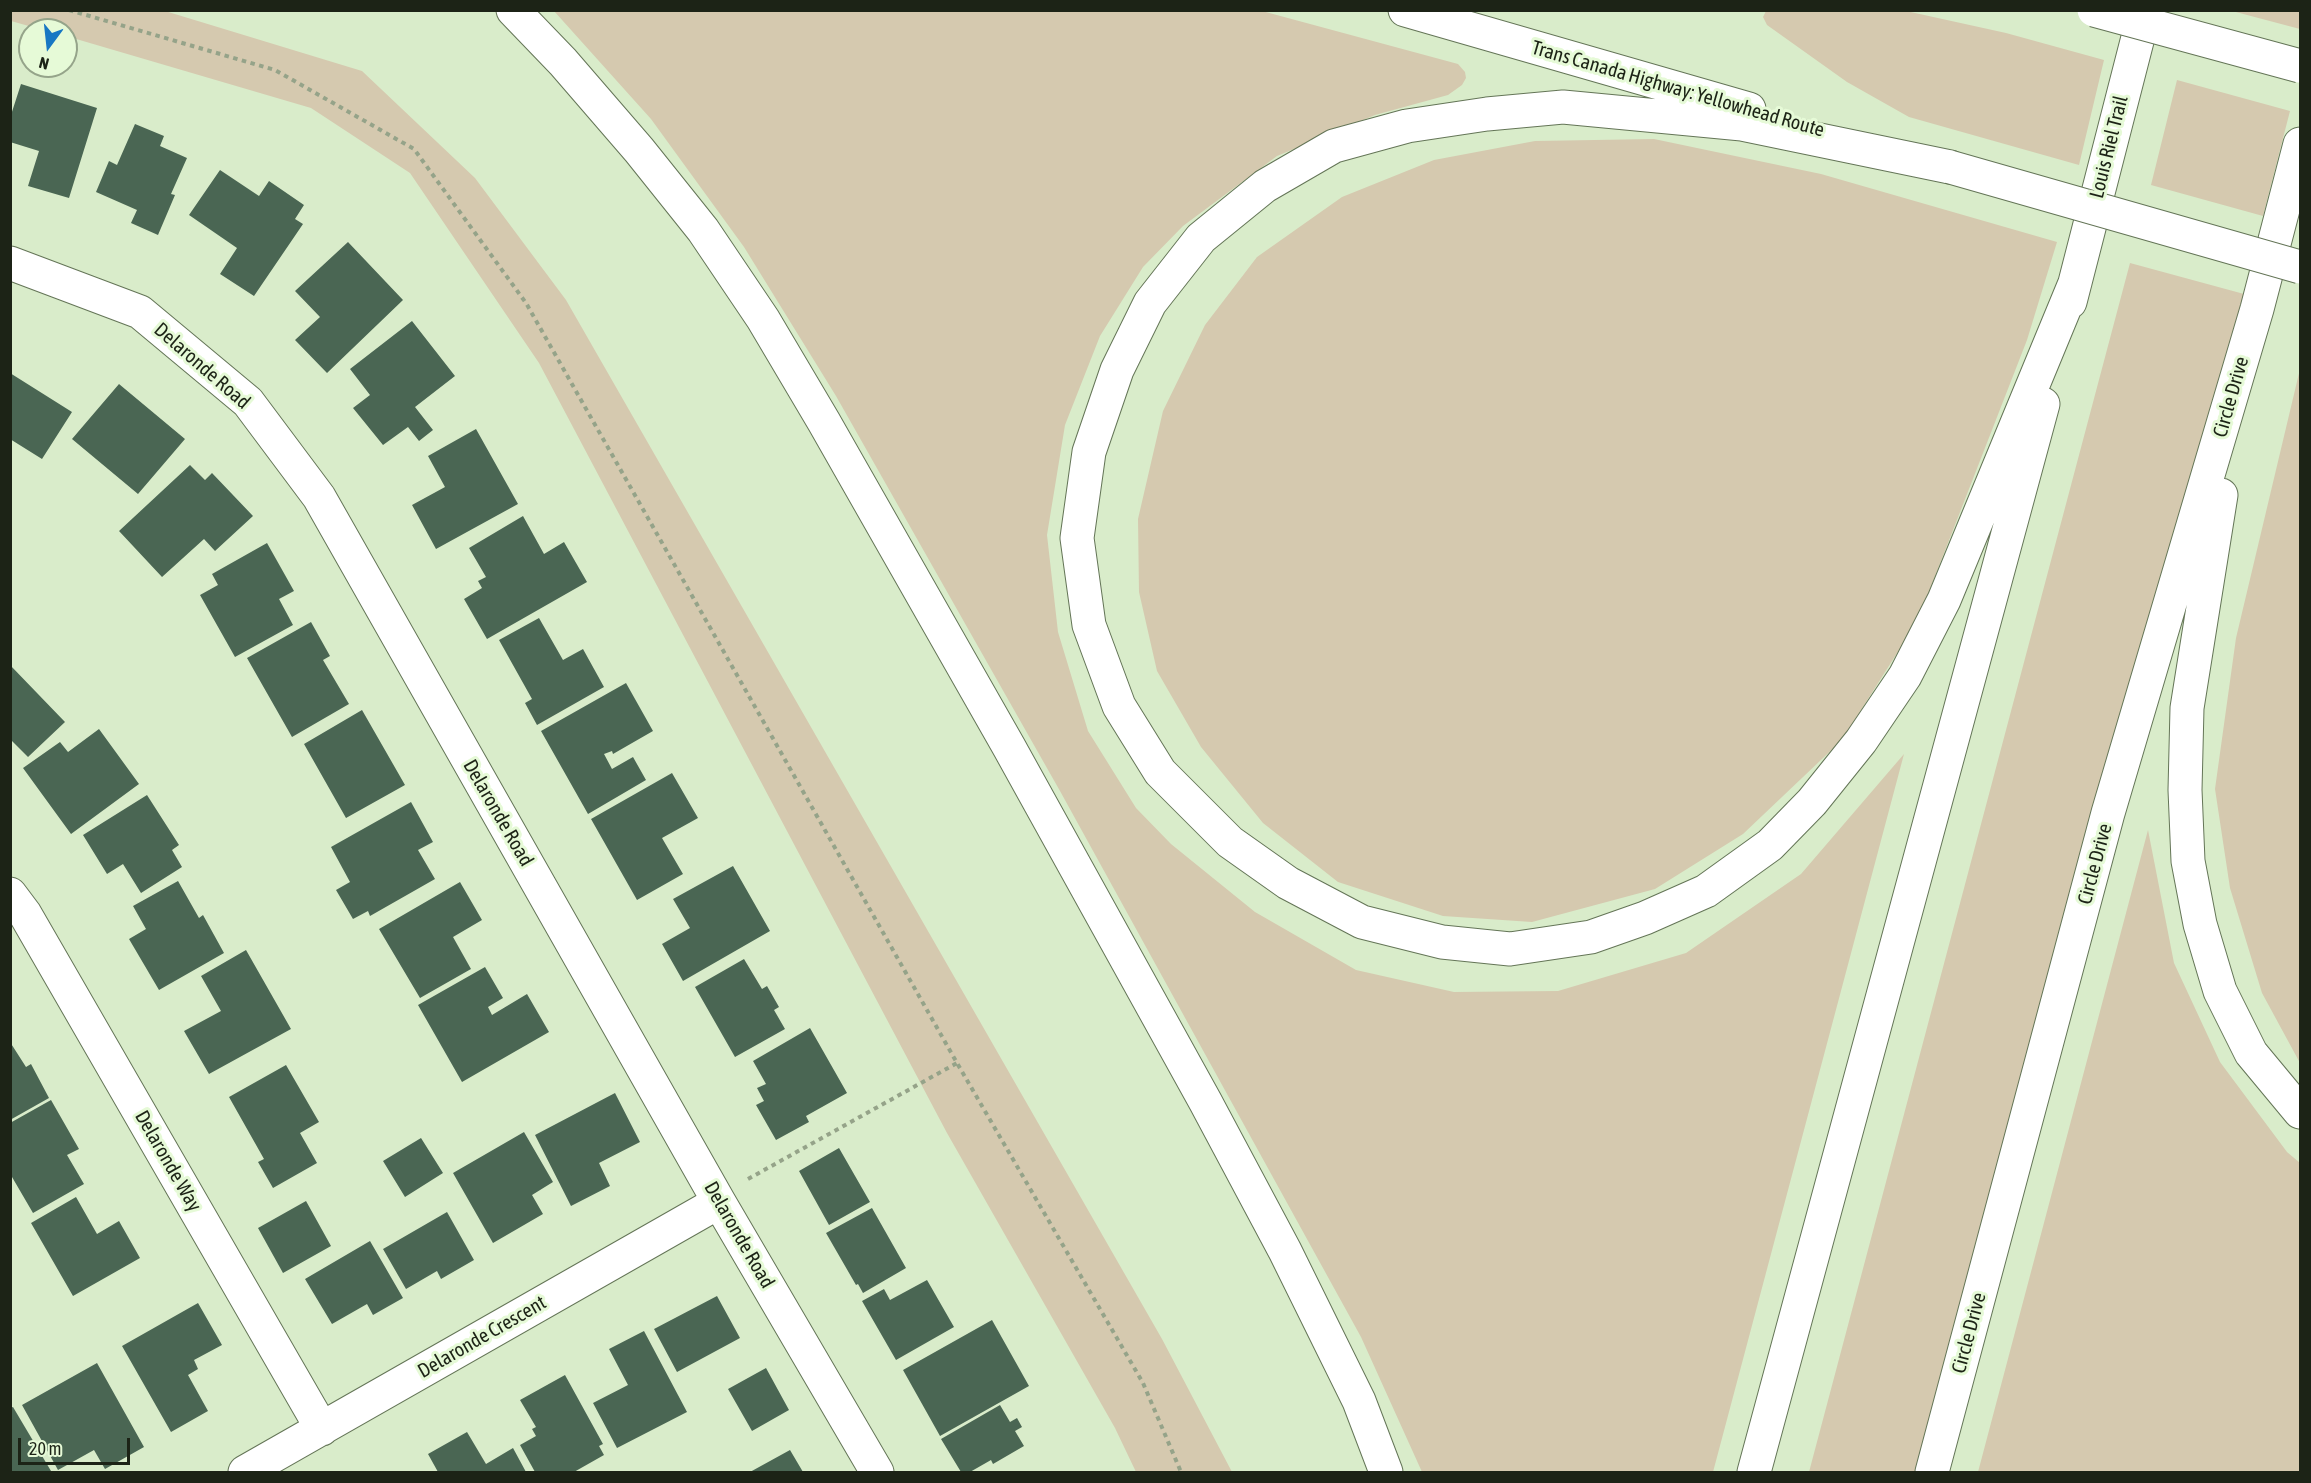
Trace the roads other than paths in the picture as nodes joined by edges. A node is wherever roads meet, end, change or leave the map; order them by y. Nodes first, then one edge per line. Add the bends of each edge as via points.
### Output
1 (513, 10) edge
2 (1405, 10) edge
3 (2094, 10) edge
4 (2136, 10) edge
5 (2145, 10) edge
6 (2301, 66) edge
7 (2119, 107) junction
8 (2301, 144) edge
9 (1950, 167) junction
10 (10, 263) edge
11 (2301, 267) edge
12 (2075, 283) junction
13 (2257, 309) junction
14 (10, 894) edge
15 (2301, 1112) edge
16 (719, 1202) junction
17 (322, 1429) junction
18 (244, 1473) edge
19 (876, 1473) edge
20 (1386, 1473) edge
21 (1754, 1473) edge
22 (1932, 1473) edge

1 - 20 main road via 639,150 703,230 763,319 1009,747 1210,1111 1359,1401
2 - 9 main road, Trans Canada Highway: Yellowhead Route
3 - 6 main road, bridge
4 - 7 main road
5 - 7 main road, Louis Riel Trail
7 - 12 main road, Louis Riel Trail
8 - 13 main road, Circle Drive
9 - 11 main road, bridge
9 - 12 main road via 1742,124 1563,107 1407,126 1334,146 1265,186 1201,238 1150,303 1117,370 1089,452 1077,538 1089,625 1119,706 1160,772 1230,842 1288,883 1362,922 1442,942 1509,948 1591,937 1706,891 1770,845 1812,802 1861,741 1905,676 1944,600
10 - 16 main road, Delaronde Road via 140,312 248,402 319,497
12 - 21 main road
13 - 15 main road via 2215,528 2187,708 2188,861 2200,924 2220,991 2251,1053
13 - 22 main road, Circle Drive via 2108,813
14 - 17 main road, Delaronde Way via 107,1054
16 - 17 main road, Delaronde Crescent
16 - 19 main road, Delaronde Road
17 - 18 main road, Delaronde Crescent

